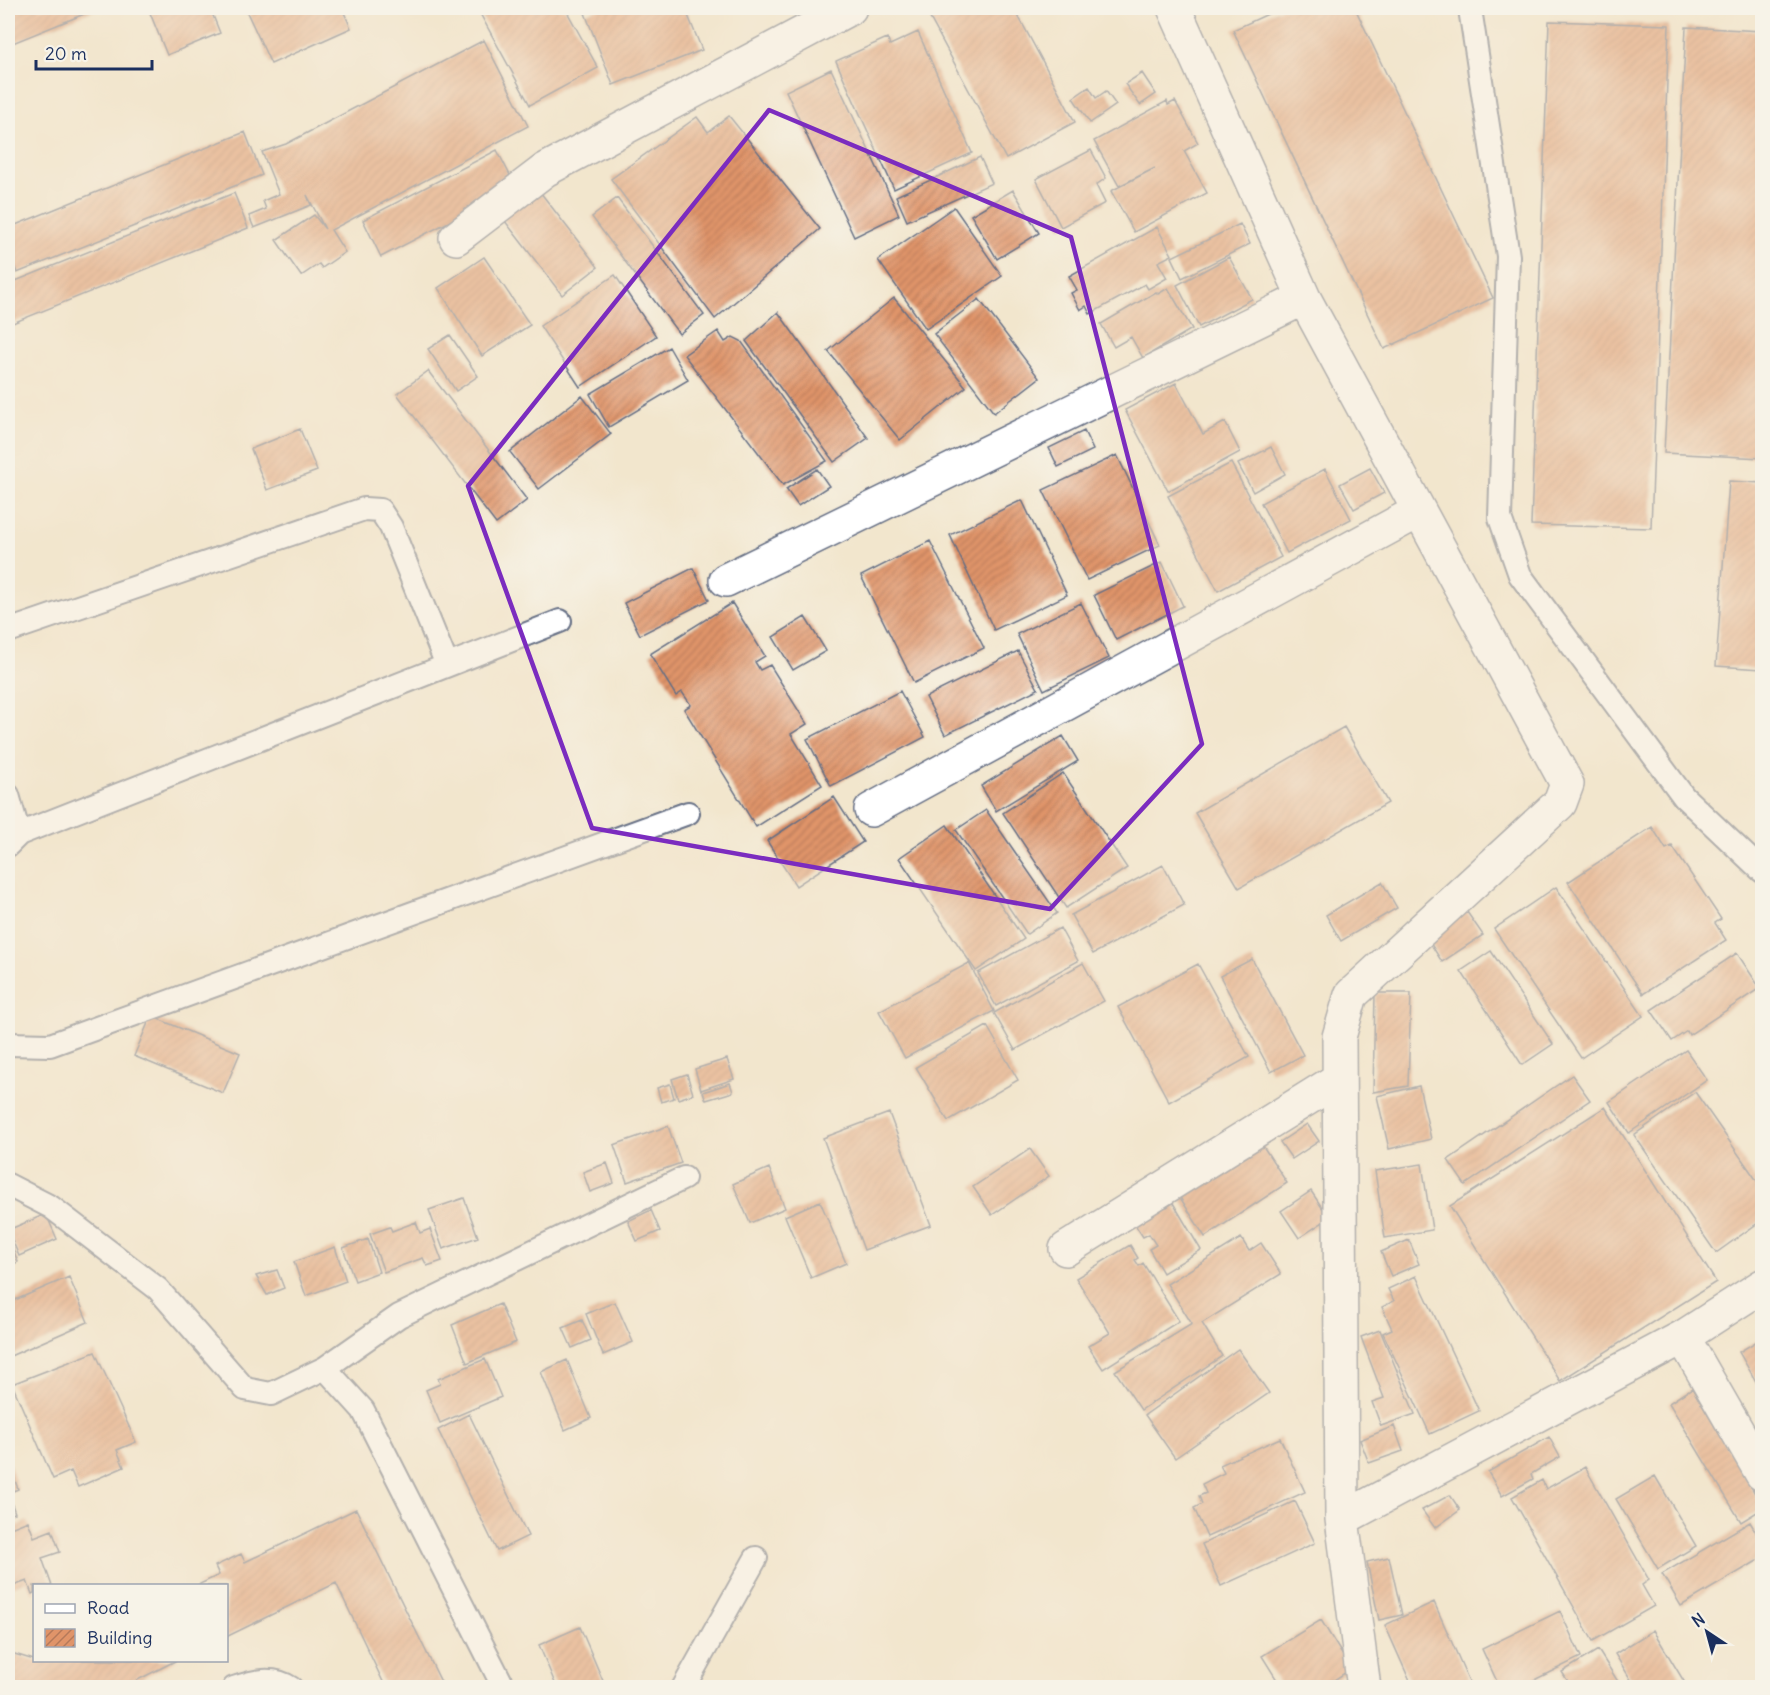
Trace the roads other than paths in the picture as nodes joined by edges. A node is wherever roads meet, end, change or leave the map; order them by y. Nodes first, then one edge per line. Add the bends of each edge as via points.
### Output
1 (850, 8) edge
2 (1174, 8) edge
3 (1470, 9) edge
4 (456, 238) dead end
5 (1304, 298) junction
6 (1419, 511) junction
7 (726, 580) dead end
8 (560, 621) dead end
9 (8, 631) edge
10 (447, 665) junction
11 (8, 795) edge
12 (872, 810) dead end
13 (688, 813) dead end
14 (13, 840) edge
15 (1762, 871) edge
16 (8, 1044) edge
17 (1337, 1080) junction
18 (684, 1178) dead end
19 (8, 1185) edge
20 (1066, 1249) dead end
21 (1762, 1286) edge
22 (1683, 1337) junction
23 (325, 1368) junction
24 (1762, 1474) edge
25 (1342, 1519) junction
26 (756, 1558) dead end
27 (234, 1688) edge
28 (291, 1688) edge
29 (504, 1688) edge
30 (683, 1688) edge
31 (1364, 1688) edge

1 - 4 street via 545,170
2 - 5 street
3 - 15 lane via 1508,256 1500,518 1520,574 1684,797
5 - 6 street
5 - 7 street
6 - 12 street
6 - 17 street via 1567,784 1560,803 1351,995 1339,1037
8 - 10 lane
9 - 10 lane via 364,509 380,510 391,527
10 - 14 lane
11 - 14 lane
13 - 16 lane via 50,1045
17 - 20 street
17 - 25 street
18 - 23 lane via 399,1316
19 - 23 lane via 51,1207 158,1289 245,1389 271,1394
21 - 22 street
22 - 24 street
22 - 25 street
23 - 29 lane via 363,1410
25 - 31 street
26 - 30 lane
27 - 28 lane via 255,1681 281,1681

